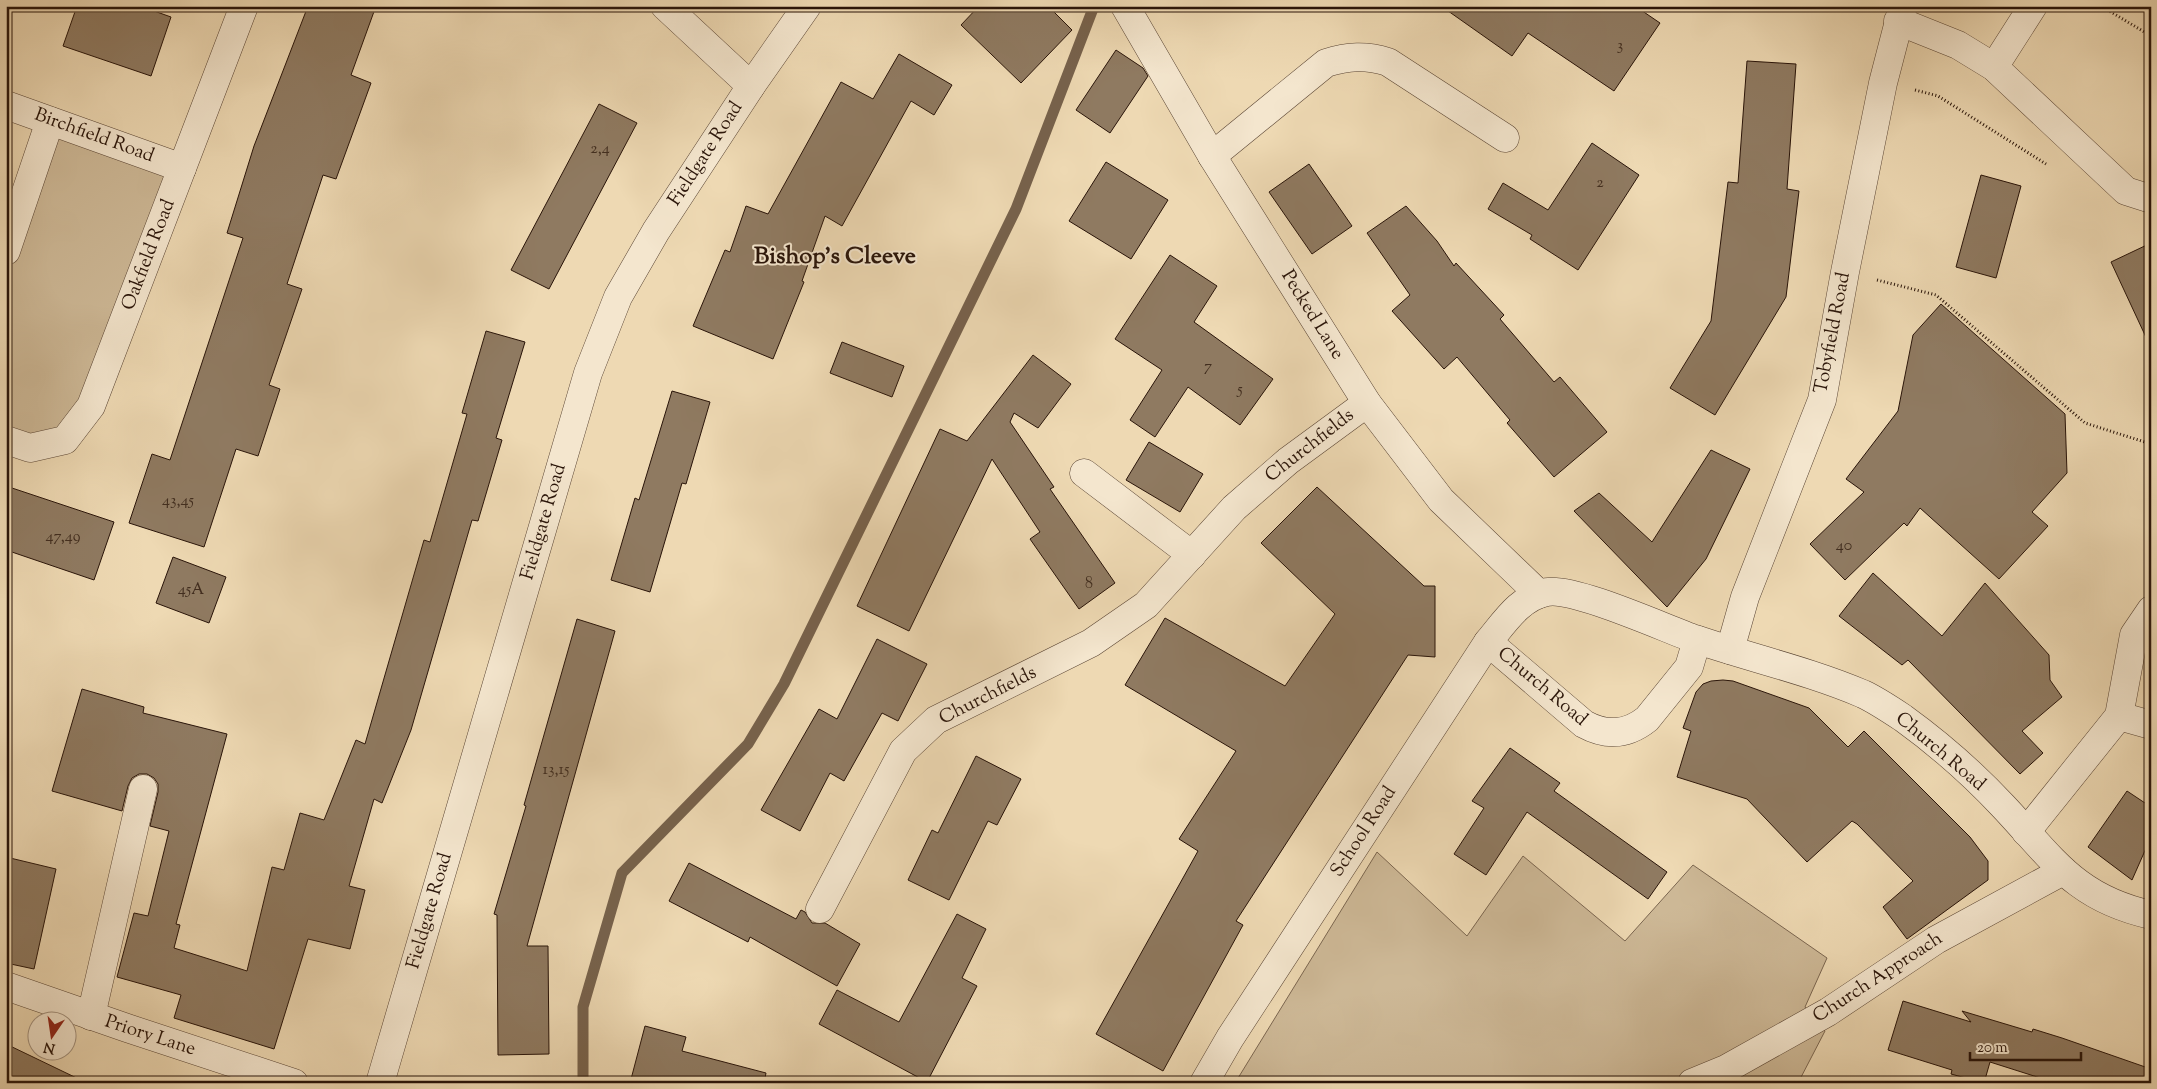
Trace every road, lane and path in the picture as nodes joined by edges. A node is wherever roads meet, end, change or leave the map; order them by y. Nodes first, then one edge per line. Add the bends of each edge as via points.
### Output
1 (244, 6) edge
2 (665, 6) edge
3 (807, 6) edge
4 (1125, 6) edge
5 (2033, 6) edge
6 (2101, 6) edge
7 (1900, 14) edge
8 (2151, 36) edge
9 (1994, 68) junction
10 (1883, 82) junction
11 (751, 86) junction
12 (6, 105) edge
13 (50, 121) junction
14 (1505, 138) dead end
15 (1212, 156) junction
16 (182, 168) junction
17 (2050, 168) dead end
18 (2151, 199) edge
19 (6, 251) edge
20 (1845, 272) junction
21 (1367, 403) junction
22 (6, 440) edge
23 (2151, 444) edge
24 (1084, 473) dead end
25 (1192, 555) junction
26 (1539, 594) junction
27 (2151, 610) edge
28 (1697, 640) junction
29 (1488, 642) junction
30 (1730, 650) junction
31 (2119, 716) junction
32 (2151, 725) edge
33 (143, 789) dead end
34 (2026, 832) junction
35 (2063, 871) junction
36 (820, 909) dead end
37 (2151, 915) edge
38 (6, 986) edge
39 (91, 1016) junction
40 (294, 1083) edge
41 (380, 1083) edge
42 (1204, 1083) edge
43 (1692, 1083) edge

1 - 16 street, Oakfield Road
2 - 11 street
3 - 11 street, Fieldgate Road
4 - 15 street, Pecked Lane
5 - 9 street
6 - 8 path
7 - 9 street
7 - 10 street, Tobyfield Road
9 - 18 street via 2126,191
10 - 17 path via 1938,96
10 - 20 street, Tobyfield Road
11 - 41 street, Fieldgate Road via 656,230 618,297 602,334
12 - 13 street, Birchfield Road
13 - 16 street, Birchfield Road
13 - 19 street
14 - 15 street via 1388,62 1359,56 1326,63
15 - 21 street, Pecked Lane
16 - 22 street, Oakfield Road via 91,406 65,440 30,448
20 - 23 path via 1936,295 2085,423
20 - 30 street, Tobyfield Road via 1822,400 1744,597
21 - 25 street, Churchfields via 1288,461 1234,508
21 - 26 street, Pecked Lane via 1441,500
24 - 25 street
25 - 36 street, Churchfields via 1146,605 1091,643 936,720 903,752
26 - 28 street, Church Road via 1558,592 1574,595
26 - 29 street, School Road via 1515,610
27 - 31 street via 2134,635
28 - 29 street, Church Road via 1689,667 1647,719 1639,726 1619,733 1595,730 1584,724
28 - 30 street, Church Road
29 - 42 street, School Road via 1240,1021
30 - 34 street, Church Road via 1821,678 1864,695 1902,718 1969,773
31 - 32 street
31 - 34 street
33 - 39 street
34 - 35 street, Church Road
35 - 37 street, Church Road via 2106,901
35 - 43 street, Church Approach via 1936,940 1828,1012 1726,1069
38 - 39 street, Priory Lane
39 - 40 street, Priory Lane

